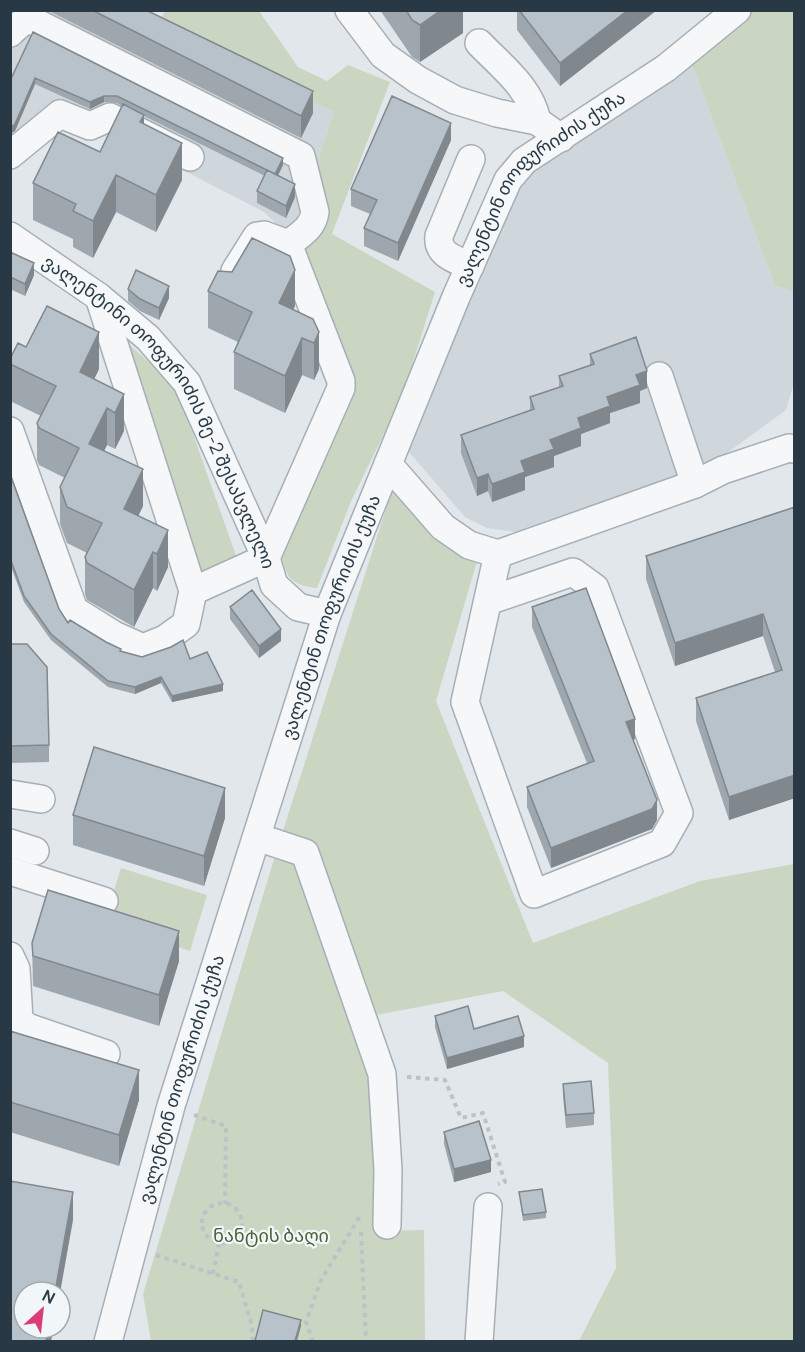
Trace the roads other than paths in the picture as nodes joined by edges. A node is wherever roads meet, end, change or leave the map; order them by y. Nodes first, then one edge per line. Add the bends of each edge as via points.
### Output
1 (349, 10) edge
2 (737, 10) edge
3 (10, 33) edge
4 (479, 43) dead end
5 (537, 121) junction
6 (561, 138) junction
7 (10, 155) edge
8 (190, 157) dead end
9 (471, 159) dead end
10 (10, 236) edge
11 (288, 244) junction
12 (470, 266) junction
13 (223, 293) edge
14 (99, 297) junction
15 (659, 376) dead end
16 (10, 430) edge
17 (793, 444) edge
18 (388, 464) junction
19 (695, 484) junction
20 (498, 554) junction
21 (266, 558) junction
22 (193, 591) junction
23 (488, 601) junction
24 (327, 614) junction
25 (10, 794) edge
26 (41, 799) dead end
27 (257, 837) junction
28 (10, 871) edge
29 (104, 901) dead end
30 (10, 956) edge
31 (106, 1053) dead end
32 (488, 1207) road end
33 (387, 1225) dead end
34 (115, 1335) edge
35 (479, 1341) edge

1 - 5 street via 383,55 418,80 455,100
2 - 6 street, ვალენტინ თოფურიძის ქუჩა via 666,68
3 - 11 street via 21,22 33,21 296,151 304,161 315,212 310,227
4 - 5 street via 524,88
5 - 6 street
6 - 12 street, ვალენტინ თოფურიძის ქუჩა via 524,161 508,180
7 - 8 street via 60,114 90,126 110,117
9 - 12 street via 438,243 445,254
10 - 14 street, ვალენტინი თოფურიძის მე-2 შესასვლელი
11 - 13 street via 257,236
11 - 21 street via 341,384
12 - 18 street, ვალენტინ თოფურიძის ქუჩა
14 - 21 street, ვალენტინი თოფურიძის მე-2 შესასვლელი via 148,338 187,383
14 - 22 street
15 - 19 street
16 - 22 street via 74,610 143,648 186,624
17 - 19 street
18 - 20 street via 443,526 470,545
18 - 24 street, ვალენტინ თოფურიძის ქუჩა
19 - 20 street
20 - 23 street
21 - 22 street
21 - 24 street, ვალენტინი თოფურიძის მე-2 შესასვლელი via 274,585 298,607
23 - 23 street via 465,702 534,894 662,843 679,813 595,588 573,572
24 - 27 street, ვალენტინ თოფურიძის ქუჩა
25 - 26 street
27 - 33 street via 305,853 382,1074
27 - 34 street, ვალენტინ თოფურიძის ქუჩა via 171,1106 133,1247
28 - 29 street
30 - 31 street via 16,969 19,1020 27,1027
32 - 35 street

